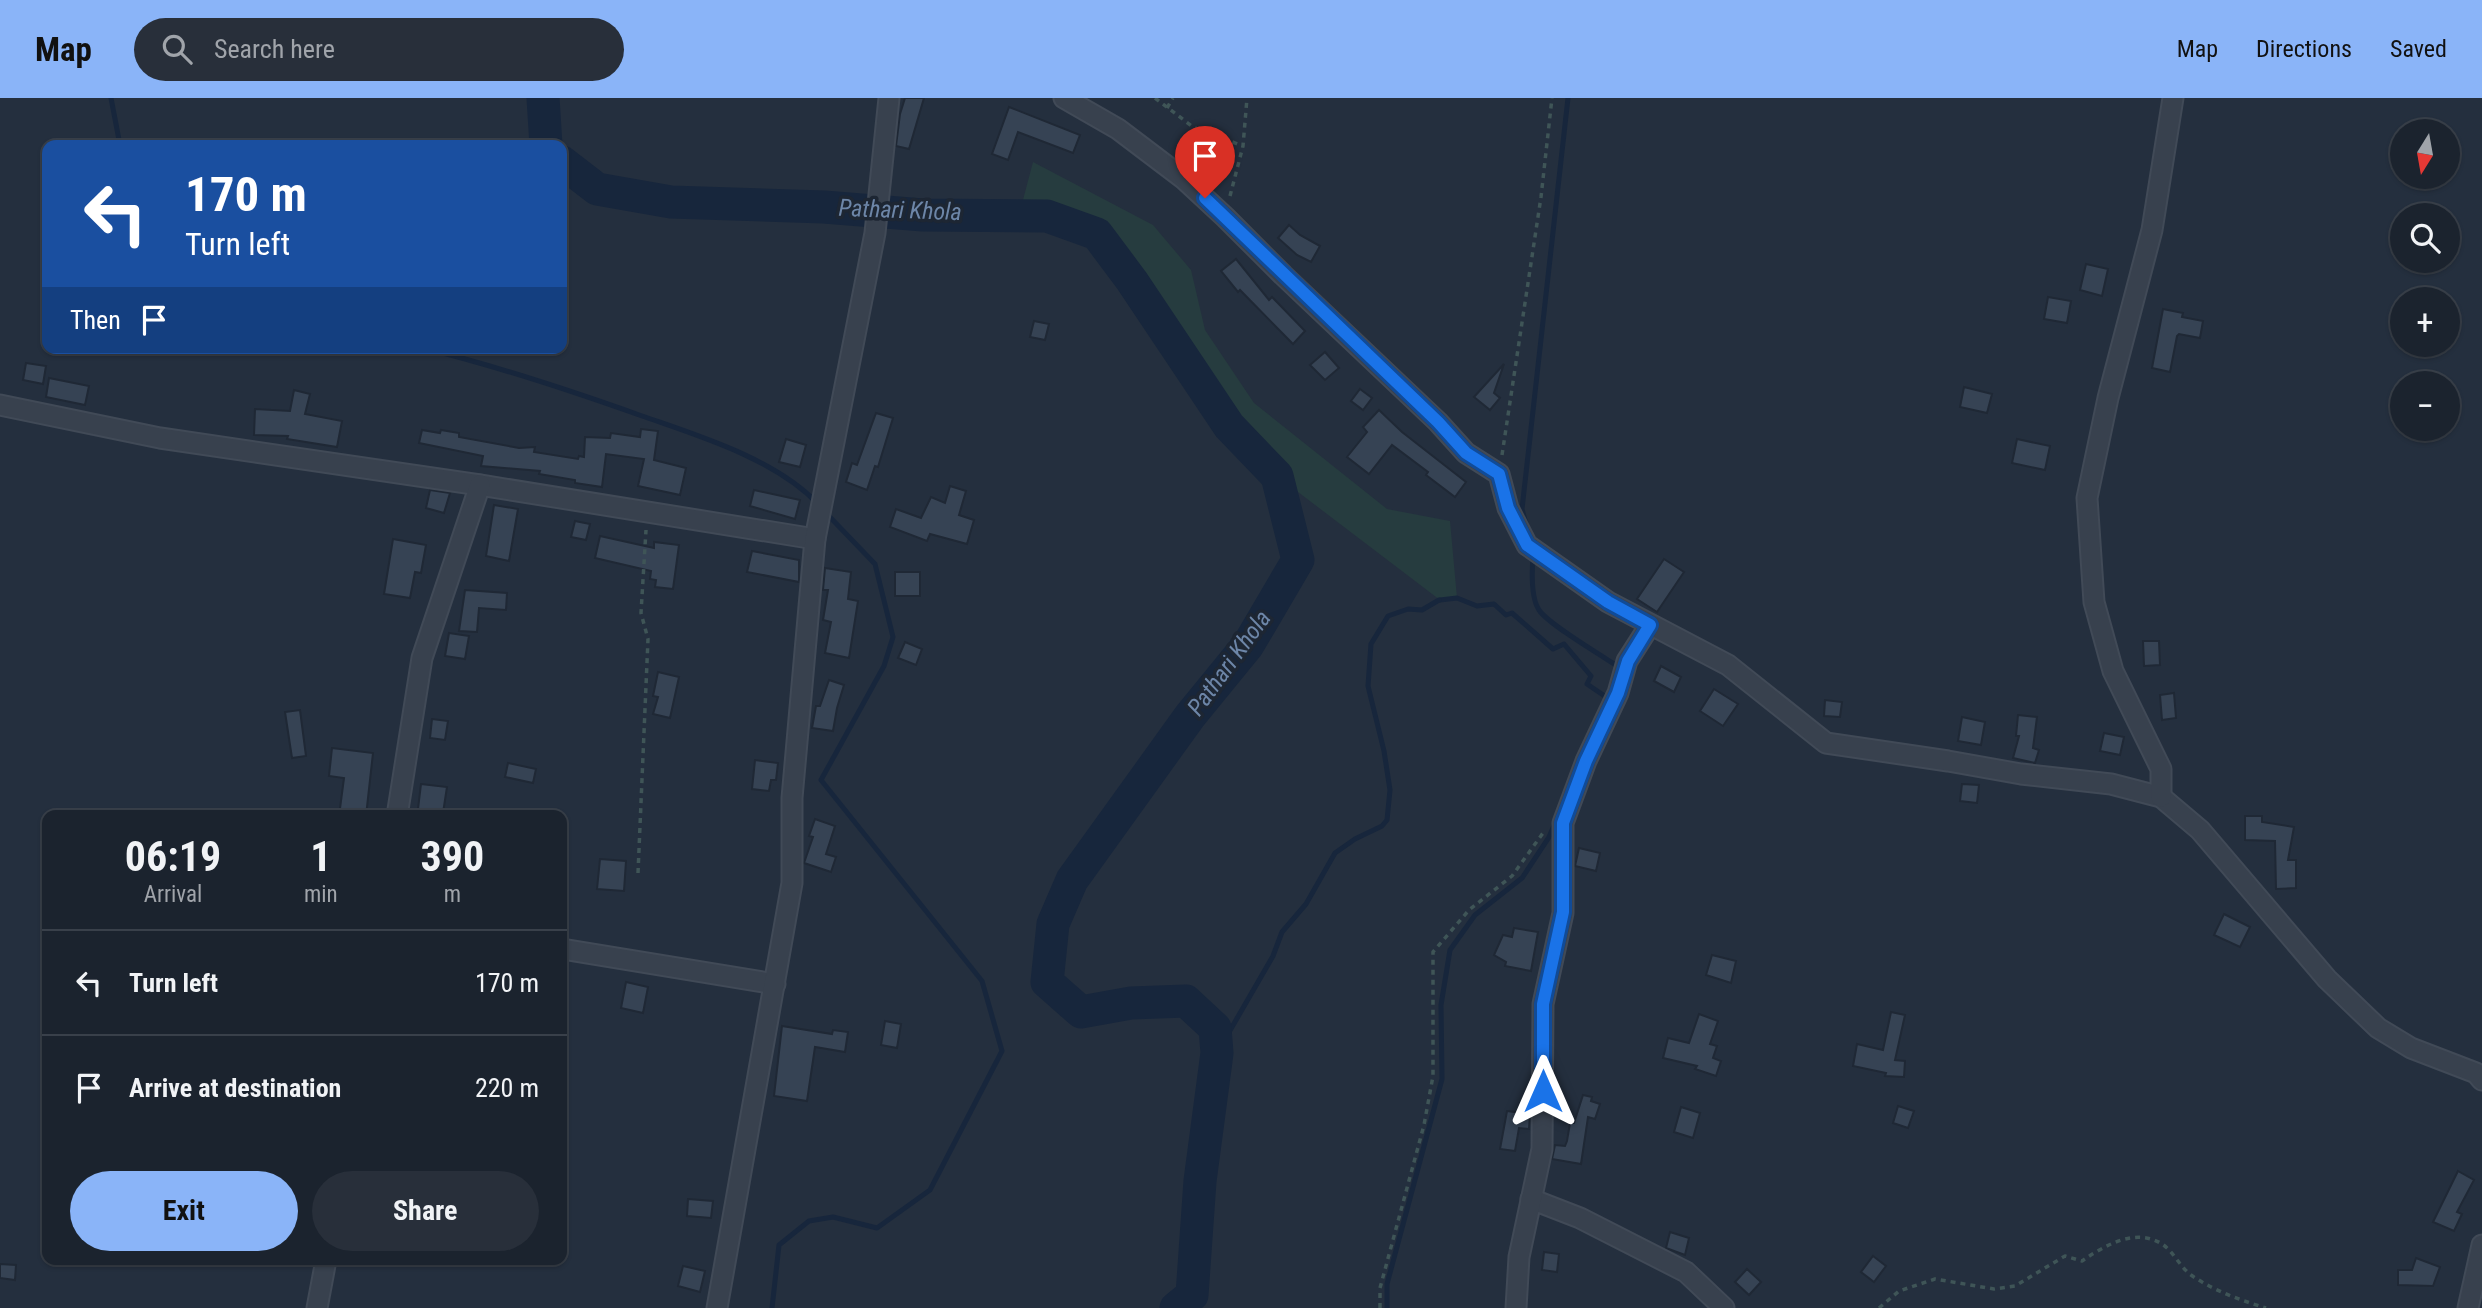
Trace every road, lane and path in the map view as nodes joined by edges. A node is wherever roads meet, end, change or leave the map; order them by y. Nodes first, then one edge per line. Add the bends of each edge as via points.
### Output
1 (889, 98) edge
2 (1064, 98) edge
3 (1155, 98) edge
4 (1173, 98) edge
5 (1247, 98) edge
6 (1552, 98) edge
7 (2173, 98) edge
8 (1167, 108) junction
9 (1242, 146) junction
10 (1225, 217) junction
11 (0, 405) edge
12 (1499, 474) junction
13 (480, 485) junction
14 (646, 528) dead end
15 (815, 538) junction
16 (1650, 625) junction
17 (2161, 797) junction
18 (398, 810) edge
19 (1545, 831) dead end
20 (638, 873) dead end
21 (567, 950) edge
22 (775, 985) junction
23 (2482, 1080) edge
24 (1531, 1199) junction
25 (2482, 1245) edge
26 (325, 1265) edge
27 (317, 1308) edge
28 (717, 1308) edge
29 (1380, 1308) edge
30 (1516, 1308) edge
31 (1724, 1308) edge
32 (1879, 1308) edge
33 (2266, 1308) edge
34 (2468, 1308) edge

1 - 15 street via 875,233
2 - 10 street via 1118,129
3 - 8 path
4 - 8 path
5 - 9 path
6 - 12 path
7 - 17 street via 2152,230 2087,498 2094,602 2113,671 2161,769
8 - 9 path via 1193,127
9 - 10 path
10 - 12 street via 1466,453
11 - 13 street via 160,438
12 - 16 street via 1508,508 1527,545 1608,602
13 - 15 street
13 - 18 street via 422,658
14 - 20 path via 641,613 648,639
15 - 22 street via 792,798 792,883
16 - 17 street via 1728,665 1826,743 2111,784
16 - 24 street via 1628,661 1563,823 1563,912 1543,1004 1542,1149
17 - 23 street via 2200,830 2327,979 2378,1028 2411,1048 2476,1073
19 - 29 path via 1512,876 1469,910 1433,952 1433,1076 1380,1288
21 - 22 street
22 - 28 street
24 - 30 street via 1519,1257
24 - 31 street via 1580,1218 1686,1272
25 - 34 street
26 - 27 street
32 - 33 path via 1899,1291 1935,1279 1994,1289 2015,1286 2065,1256 2082,1261 2135,1236 2161,1244 2190,1275

